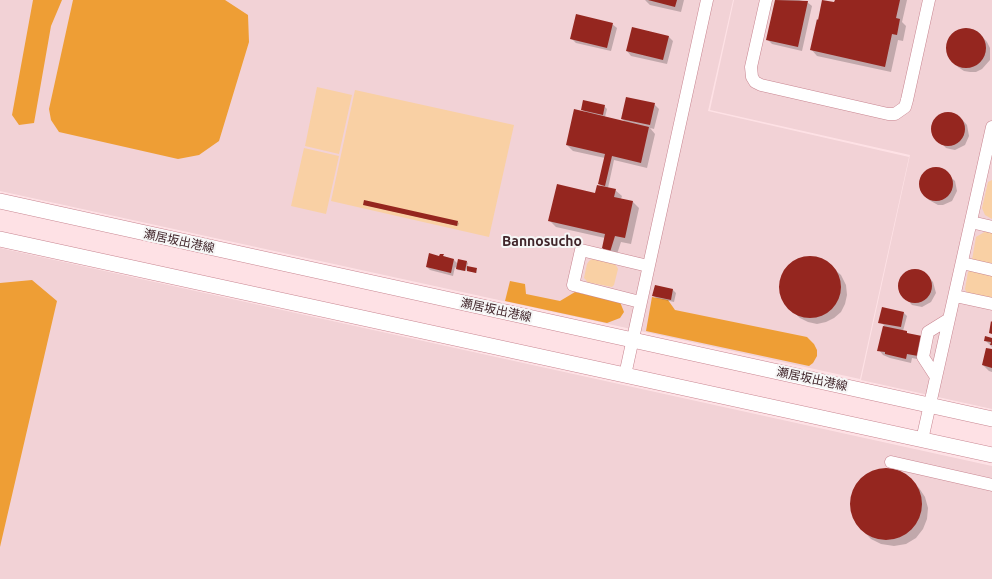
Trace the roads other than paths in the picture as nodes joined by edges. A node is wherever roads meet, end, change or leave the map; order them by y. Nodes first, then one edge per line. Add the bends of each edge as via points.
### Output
1 (707, 0) edge
2 (766, 0) edge
3 (929, 0) edge
4 (992, 128) edge
5 (990, 151) edge
6 (987, 172) edge
7 (0, 201) edge
8 (971, 222) junction
9 (992, 227) edge
10 (0, 239) edge
11 (962, 263) junction
12 (648, 266) junction
13 (992, 270) edge
14 (955, 296) junction
15 (640, 302) junction
16 (992, 304) edge
17 (949, 318) junction
18 (632, 340) junction
19 (625, 375) junction
20 (936, 377) junction
21 (930, 405) junction
22 (992, 419) edge
23 (922, 440) junction
24 (992, 456) edge
25 (891, 462) dead end
26 (992, 485) edge

1 - 12 lane
2 - 3 lane via 751,67 755,82 888,114 895,114 905,107
4 - 5 lane
5 - 6 lane
6 - 8 lane
7 - 18 main road, 瀬居坂出港線
8 - 9 lane
8 - 11 lane
10 - 19 main road
11 - 13 lane
11 - 14 lane
12 - 15 lane
12 - 15 lane via 581,250 572,285
14 - 16 lane
14 - 17 lane
15 - 18 lane
17 - 20 lane
17 - 20 lane via 928,332 923,357
18 - 19 lane
18 - 21 main road, 瀬居坂出港線
19 - 23 main road
20 - 21 lane
21 - 22 main road, 瀬居坂出港線
21 - 23 lane
23 - 24 main road
25 - 26 lane

